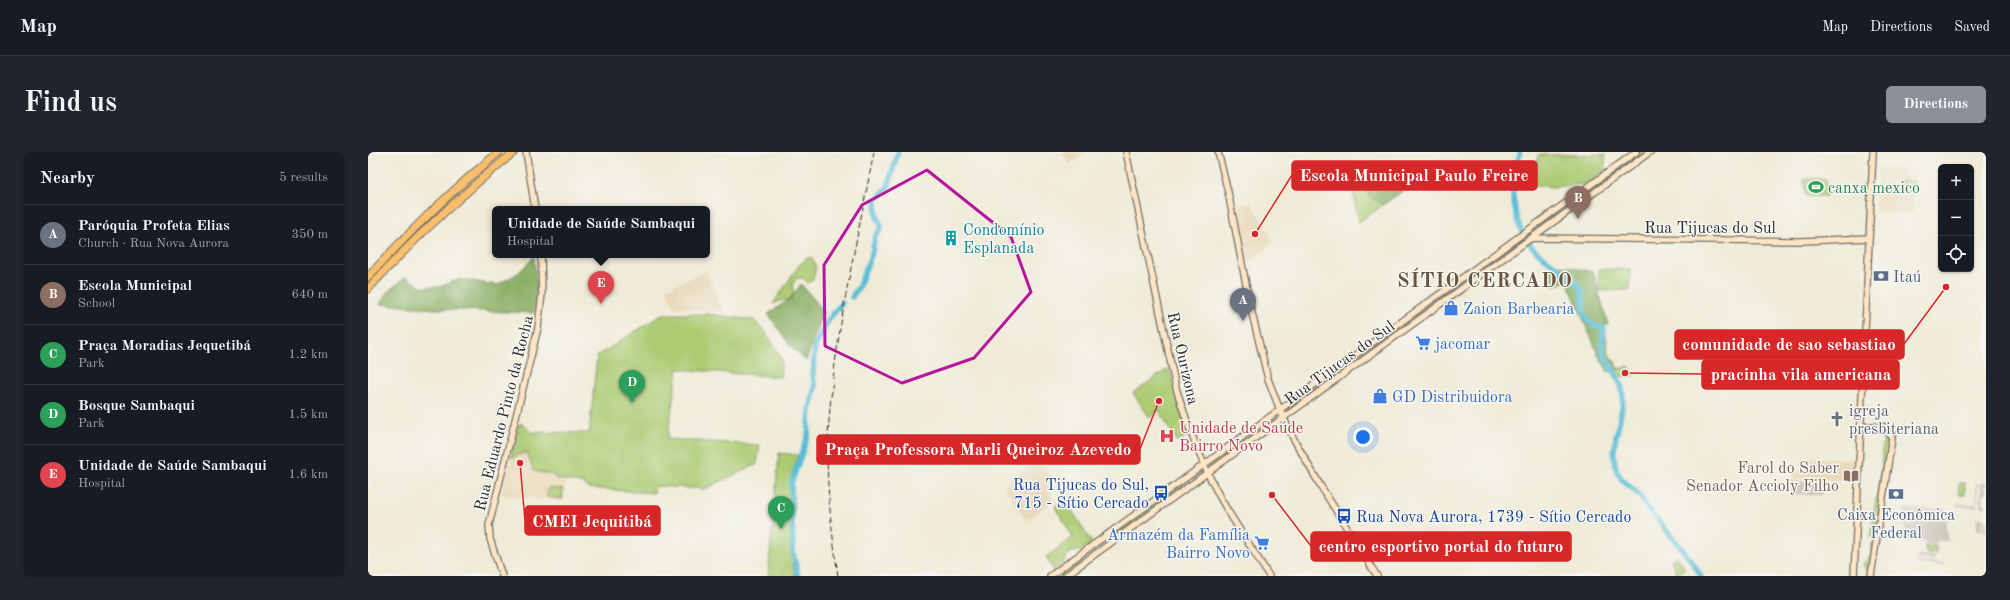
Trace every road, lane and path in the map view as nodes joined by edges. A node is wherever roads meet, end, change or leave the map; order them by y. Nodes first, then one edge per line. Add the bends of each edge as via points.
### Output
1 (499, 152) edge
2 (514, 152) edge
3 (526, 152) edge
4 (1126, 152) edge
5 (1218, 152) edge
6 (1636, 152) edge
7 (1650, 152) edge
8 (1873, 152) edge
9 (1567, 202) junction
10 (534, 206) edge
11 (1558, 208) junction
12 (1572, 209) junction
13 (1564, 215) junction
14 (1549, 226) junction
15 (1551, 238) junction
16 (1869, 238) junction
17 (1531, 239) junction
18 (1491, 257) junction
19 (541, 258) edge
20 (1495, 265) junction
21 (368, 277) edge
22 (1459, 280) junction
23 (1464, 288) junction
24 (368, 289) edge
25 (1384, 334) junction
26 (1389, 342) junction
27 (1334, 371) junction
28 (1338, 378) junction
29 (1280, 410) junction
30 (1283, 418) junction
31 (1264, 421) junction
32 (1861, 426) junction
33 (1268, 429) junction
34 (1232, 445) junction
35 (1237, 452) junction
36 (1205, 464) junction
37 (1208, 473) junction
38 (1184, 479) junction
39 (1190, 486) junction
40 (1108, 533) junction
41 (1114, 541) junction
42 (1080, 554) junction
43 (1085, 562) junction
44 (502, 576) edge
45 (1050, 576) edge
46 (1066, 576) edge
47 (1269, 576) edge
48 (1377, 576) edge
49 (1854, 576) edge
50 (1871, 576) edge

1 - 21 highway via 446,198
2 - 24 highway via 463,194
3 - 10 main road
4 - 36 main road, Rua Ourizona via 1176,388 1185,420
5 - 29 main road via 1250,305 1268,379
6 - 9 main road, Rua Tijucas do Sul
7 - 12 main road
8 - 16 main road
9 - 11 main road, Rua Tijucas do Sul
9 - 12 main road via 1566,207
11 - 13 main road via 1563,210
11 - 18 main road, Rua Tijucas do Sul
12 - 13 main road
13 - 14 main road
14 - 15 main road via 1547,234
14 - 17 main road
15 - 16 main road, Rua Tijucas do Sul via 1803,241
15 - 17 main road, Rua Tijucas do Sul
16 - 32 main road
17 - 20 main road, Rua Tijucas do Sul
18 - 20 main road via 1496,259
18 - 22 main road, Rua Tijucas do Sul
19 - 44 main road, Rua Eduardo Pinto da Rocha via 542,294 537,333 489,525 490,539
20 - 23 main road, Rua Tijucas do Sul
22 - 23 main road
22 - 25 main road, Rua Tijucas do Sul
23 - 26 main road, Rua Tijucas do Sul
25 - 26 main road via 1388,336
25 - 27 main road, Rua Tijucas do Sul
26 - 28 main road, Rua Tijucas do Sul
27 - 28 main road via 1334,377
27 - 29 main road, Rua Tijucas do Sul
28 - 30 main road, Rua Tijucas do Sul
29 - 30 main road
29 - 31 main road, Rua Tijucas do Sul
30 - 33 main road, Rua Tijucas do Sul
30 - 48 main road via 1320,485
31 - 33 main road via 1264,427
31 - 34 main road, Rua Tijucas do Sul
32 - 49 main road
32 - 50 main road via 1885,427 1892,438
33 - 35 main road, Rua Tijucas do Sul
34 - 35 main road via 1237,446
34 - 36 main road, Rua Tijucas do Sul
35 - 37 main road, Rua Tijucas do Sul
36 - 37 main road, Rua Ourizona
36 - 38 main road, Rua Tijucas do Sul
37 - 39 main road, Rua Tijucas do Sul
37 - 47 main road, Rua Ourizona via 1222,501
38 - 39 main road via 1184,484
38 - 40 main road, Rua Tijucas do Sul
39 - 41 main road, Rua Tijucas do Sul
40 - 41 main road via 1115,534
40 - 42 main road, Rua Tijucas do Sul
41 - 43 main road, Rua Tijucas do Sul
42 - 43 main road via 1079,562
42 - 45 main road, Rua Tijucas do Sul
43 - 46 main road, Rua Tijucas do Sul

